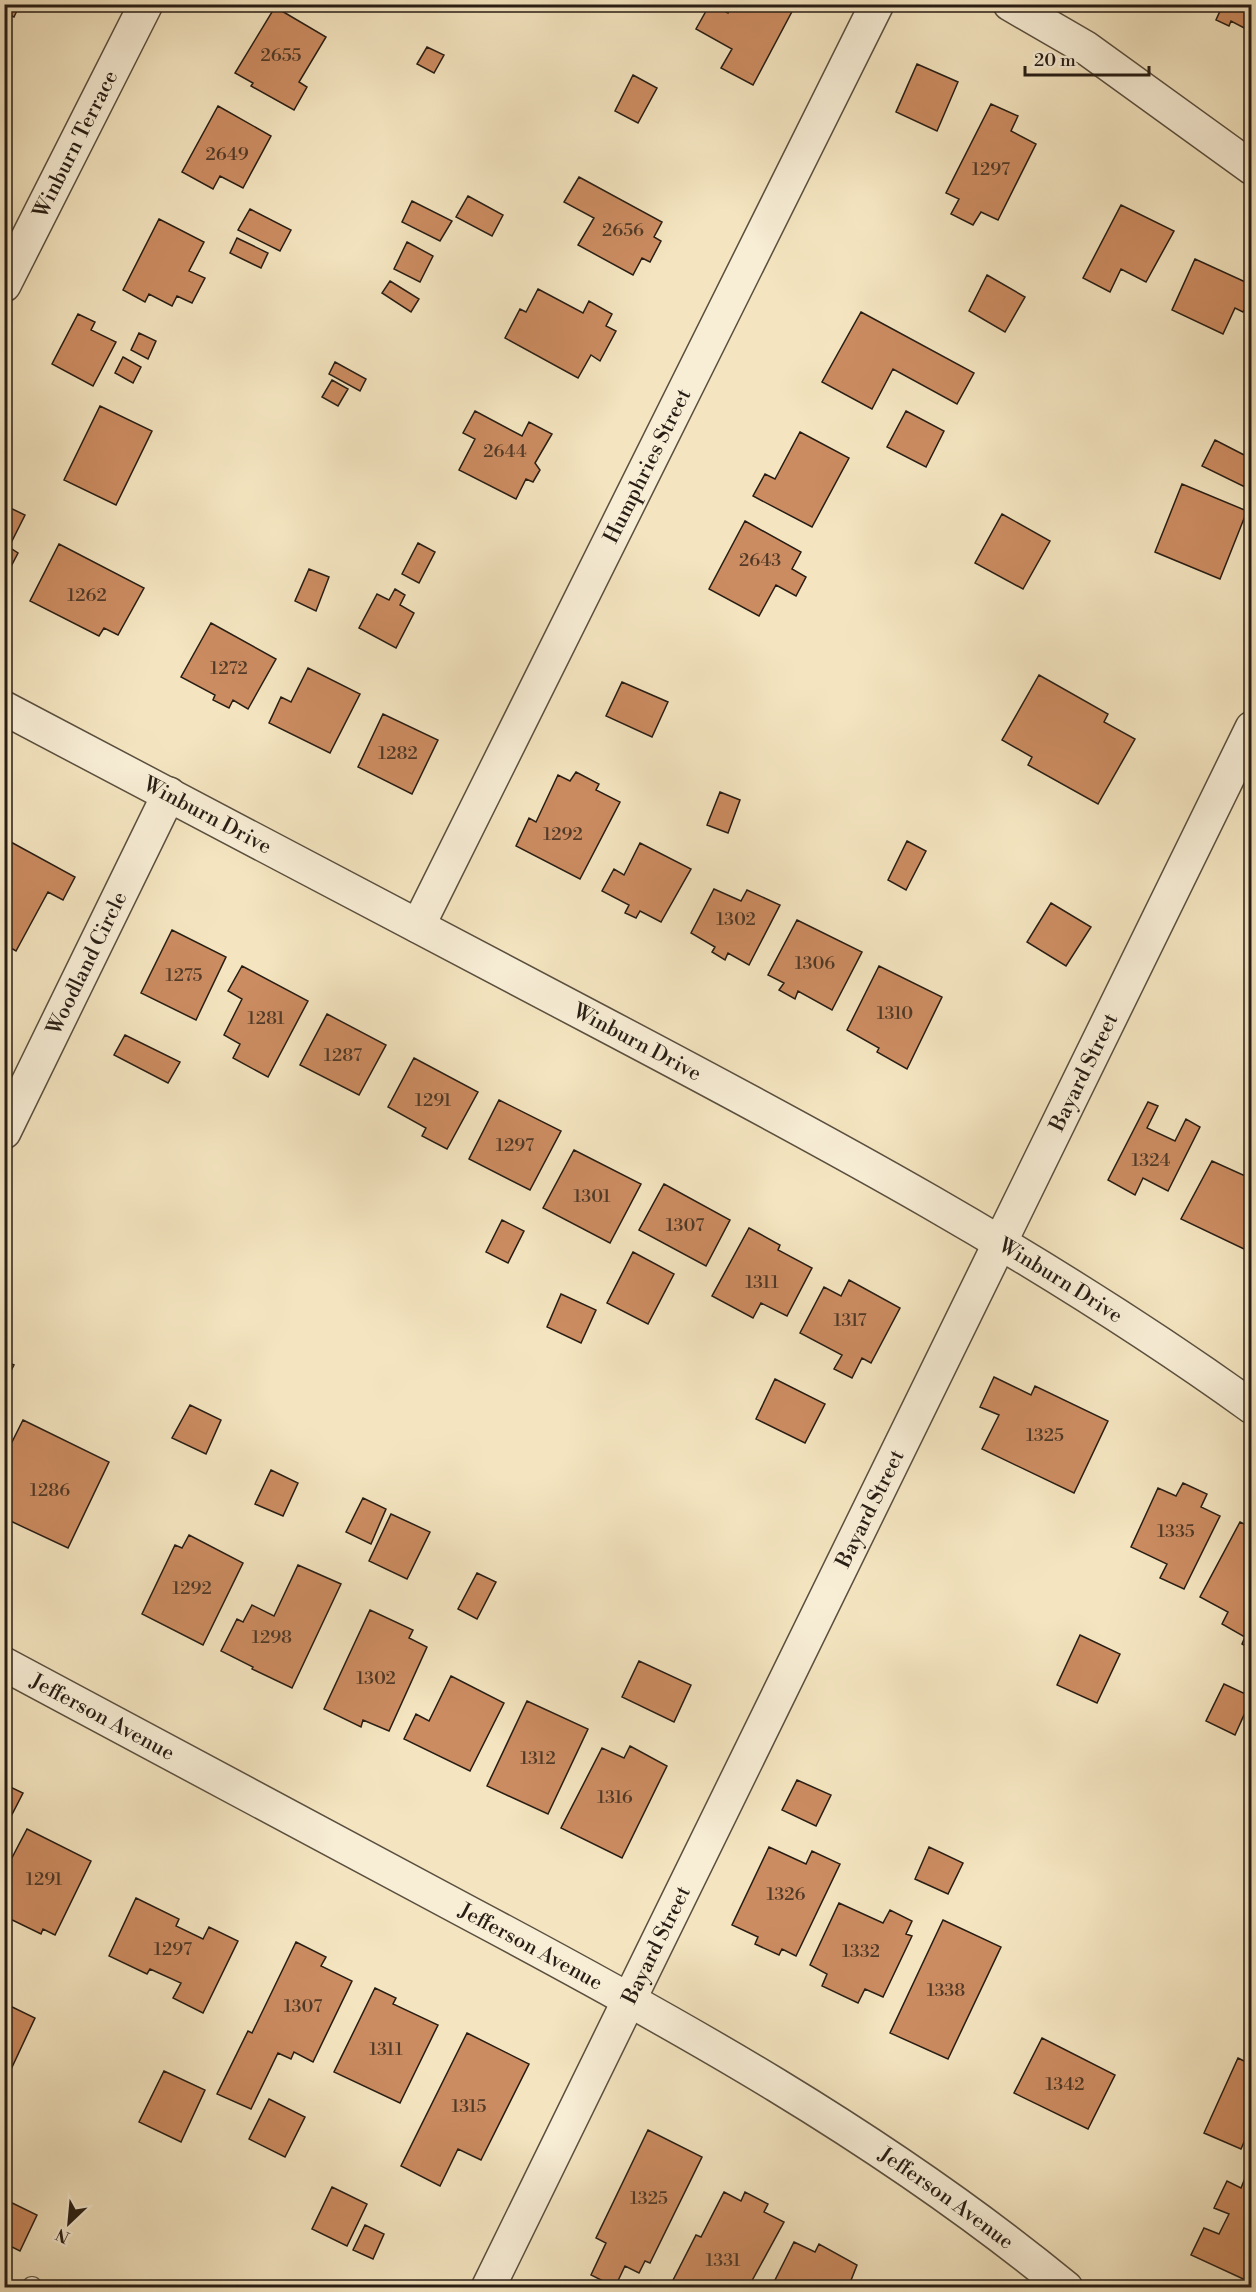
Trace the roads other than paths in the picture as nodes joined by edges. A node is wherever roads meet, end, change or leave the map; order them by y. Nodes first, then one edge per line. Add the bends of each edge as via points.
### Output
1 (146, 4) edge
2 (877, 4) edge
3 (1010, 4) edge
4 (1251, 168) edge
5 (4, 285) edge
6 (4, 708) edge
7 (1251, 728) edge
8 (169, 794) junction
9 (418, 926) junction
10 (4, 1132) edge
11 (1000, 1241) junction
12 (1251, 1407) edge
13 (4, 1665) edge
14 (630, 1999) junction
15 (488, 2288) edge
16 (1066, 2288) edge

1 - 5 street, Winburn Terrace
2 - 9 street, Humphries Street
3 - 4 street via 1086,48
6 - 8 street, Winburn Drive
7 - 11 street, Bayard Street
8 - 9 street, Winburn Drive
8 - 10 street, Woodland Circle
9 - 11 street, Winburn Drive via 806,1131
11 - 12 street, Winburn Drive
11 - 14 street, Bayard Street
13 - 14 street, Jefferson Avenue
14 - 15 street, Bayard Street
14 - 16 street, Jefferson Avenue via 834,2119 1026,2254

